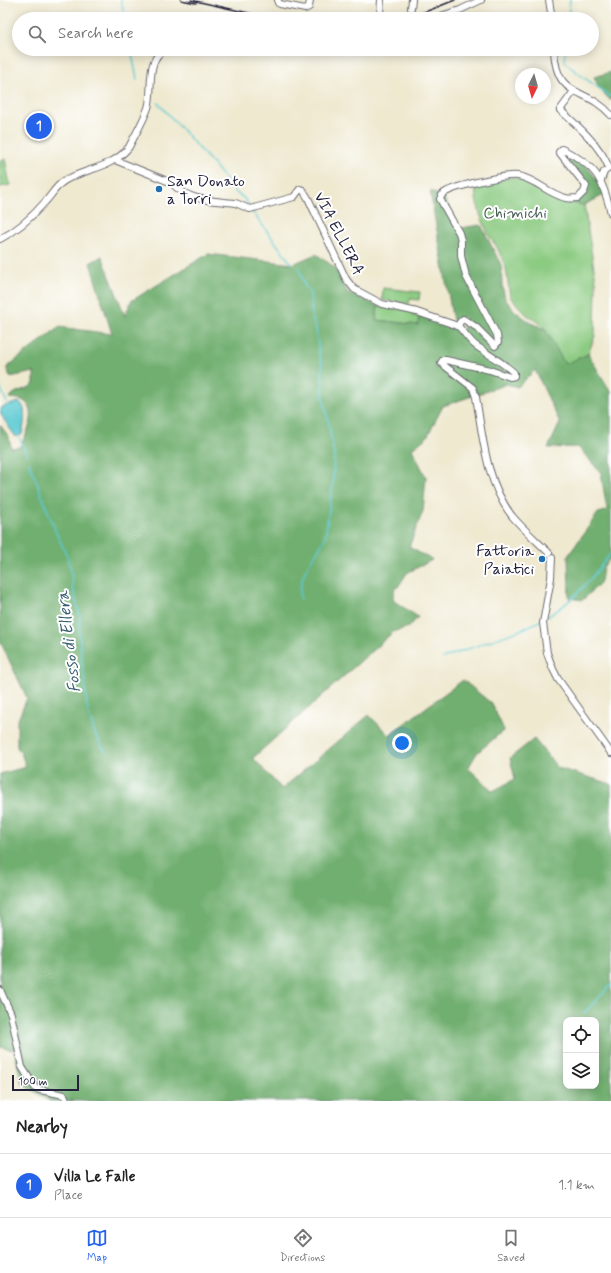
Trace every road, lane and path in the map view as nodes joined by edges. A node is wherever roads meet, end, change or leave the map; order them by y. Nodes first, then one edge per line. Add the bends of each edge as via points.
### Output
1 (278, 0) edge
2 (310, 0) edge
3 (314, 0) edge
4 (381, 0) edge
5 (412, 0) edge
6 (481, 0) edge
7 (549, 0) edge
8 (412, 8) dead end
9 (314, 10) dead end
10 (380, 12) edge
11 (454, 12) edge
12 (551, 12) edge
13 (158, 56) edge
14 (554, 56) edge
15 (574, 91) junction
16 (611, 115) edge
17 (116, 160) junction
18 (610, 168) edge
19 (601, 180) junction
20 (611, 213) edge
21 (0, 239) edge
22 (458, 326) junction
23 (611, 753) edge
24 (0, 990) edge
25 (67, 1101) edge

1 - 2 street via 280,4 305,9 309,7
3 - 9 street
4 - 10 street
5 - 8 street
6 - 11 street
7 - 12 street
13 - 17 street via 151,77 149,107 128,147
14 - 15 street via 559,76
15 - 16 street via 601,105
15 - 18 street via 560,110 605,157
17 - 21 street via 64,181 17,229
17 - 22 street, VIA ELLERA via 172,183 184,194 213,202 252,208 294,197 300,189 303,190 346,279 354,289 387,306 417,312
18 - 19 street via 604,172
19 - 20 street
19 - 22 street, VIA ELLERA via 590,166 562,149 559,152 586,186 578,198 566,198 515,175 481,181 441,196 440,200 459,233 460,256 466,276 497,335 498,342 496,346 476,327 462,319
22 - 23 street via 474,344 514,372 514,376 510,378 490,370 446,360 442,360 441,363 473,388 486,458 495,487 512,516 551,556 551,578 542,623 545,643 553,669
24 - 25 street via 11,1014 22,1067 36,1089 64,1096

